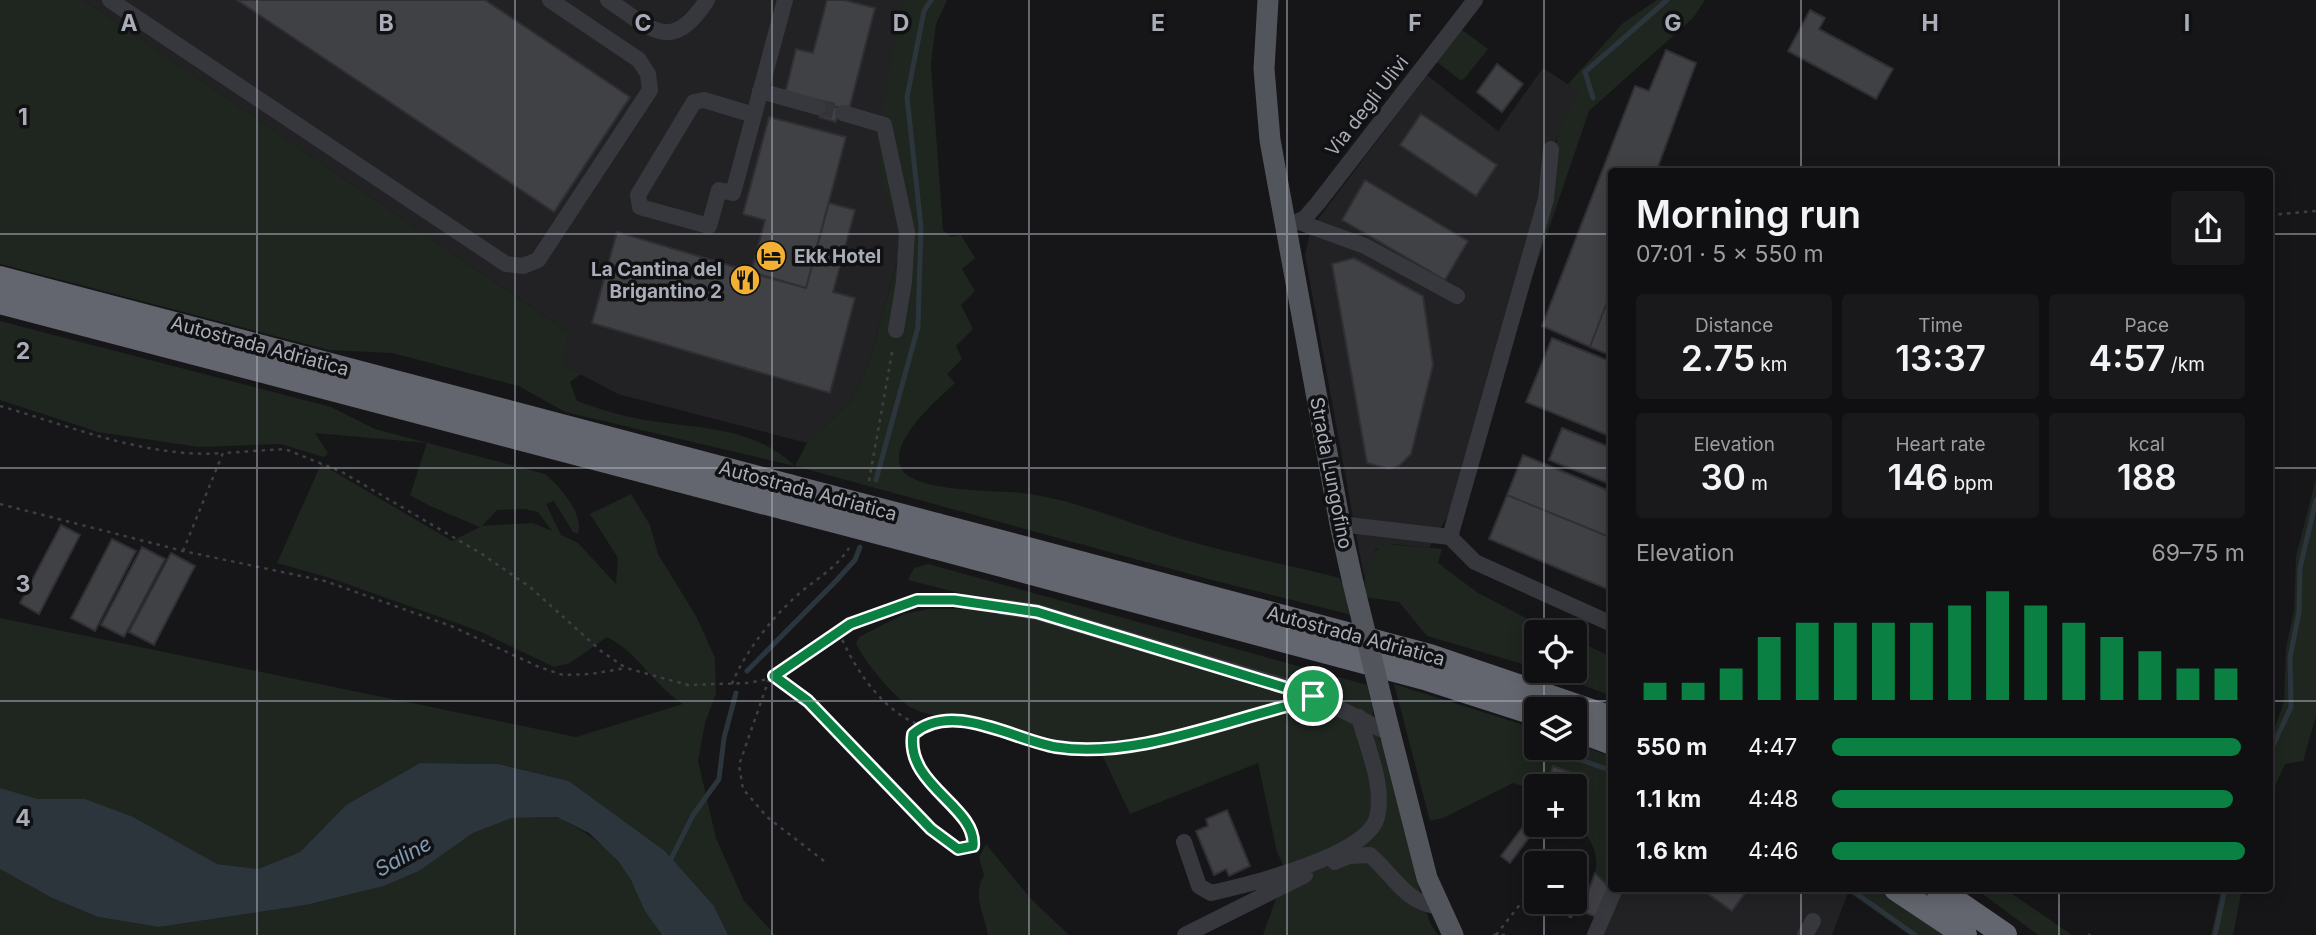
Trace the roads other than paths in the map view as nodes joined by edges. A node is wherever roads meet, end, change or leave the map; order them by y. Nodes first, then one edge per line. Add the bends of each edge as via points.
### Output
1 (110, 0) edge
2 (550, 0) edge
3 (608, 0) edge
4 (707, 0) edge
5 (785, 0) edge
6 (1268, 0) edge
7 (1475, 0) edge
8 (760, 91) junction
9 (818, 107) tunnel mouth
10 (843, 114) tunnel mouth
11 (754, 115) junction
12 (1551, 149) dead end
13 (1292, 225) junction
14 (0, 278) edge
15 (1457, 296) dead end
16 (0, 302) edge
17 (896, 330) road end
18 (787, 497) junction
19 (1339, 524) junction
20 (935, 536) junction
21 (1450, 537) junction
22 (1002, 607) road end
23 (1608, 622) edge
24 (1524, 710) edge
25 (1359, 717) junction
26 (1608, 717) edge
27 (1387, 723) junction
28 (1587, 734) edge
29 (1608, 741) edge
30 (1184, 842) dead end
31 (1614, 892) edge
32 (1900, 892) edge
33 (1942, 892) edge
34 (1437, 906) junction
35 (1185, 935) edge
36 (1453, 935) edge
37 (1595, 935) edge
38 (1965, 935) edge
39 (2005, 935) edge

1 - 2 street via 506,264 523,266 538,260 650,90 648,74 639,60
3 - 4 street via 655,31 675,33 694,21
5 - 8 street
6 - 13 main road, Strada Lungofino via 1266,101
7 - 13 street, Via degli Ulivi via 1341,174
8 - 9 street
8 - 11 street
10 - 17 street via 884,125 907,232
11 - 11 street via 733,193 719,190 709,226 639,207 638,195 694,102 704,100
12 - 21 street via 1546,199
13 - 15 street via 1365,246
13 - 19 main road, Strada Lungofino
14 - 18 highway, Autostrada Adriatica
16 - 18 highway, Autostrada Adriatica
18 - 20 highway, Autostrada Adriatica, bridge
19 - 21 street
19 - 27 main road, Strada Lungofino, bridge
20 - 24 highway, Autostrada Adriatica
20 - 26 highway, Autostrada Adriatica via 1430,656
21 - 23 street via 1475,562
22 - 25 street via 1037,612 1313,696
25 - 27 street
25 - 30 street via 1379,801 1377,820 1352,845 1270,879 1211,893 1199,886
27 - 34 main road, Strada Lungofino
28 - 29 highway
31 - 37 street
32 - 38 highway
33 - 39 highway
34 - 35 street via 1408,897 1370,855 1349,856
34 - 36 main road, Strada Lungofino

